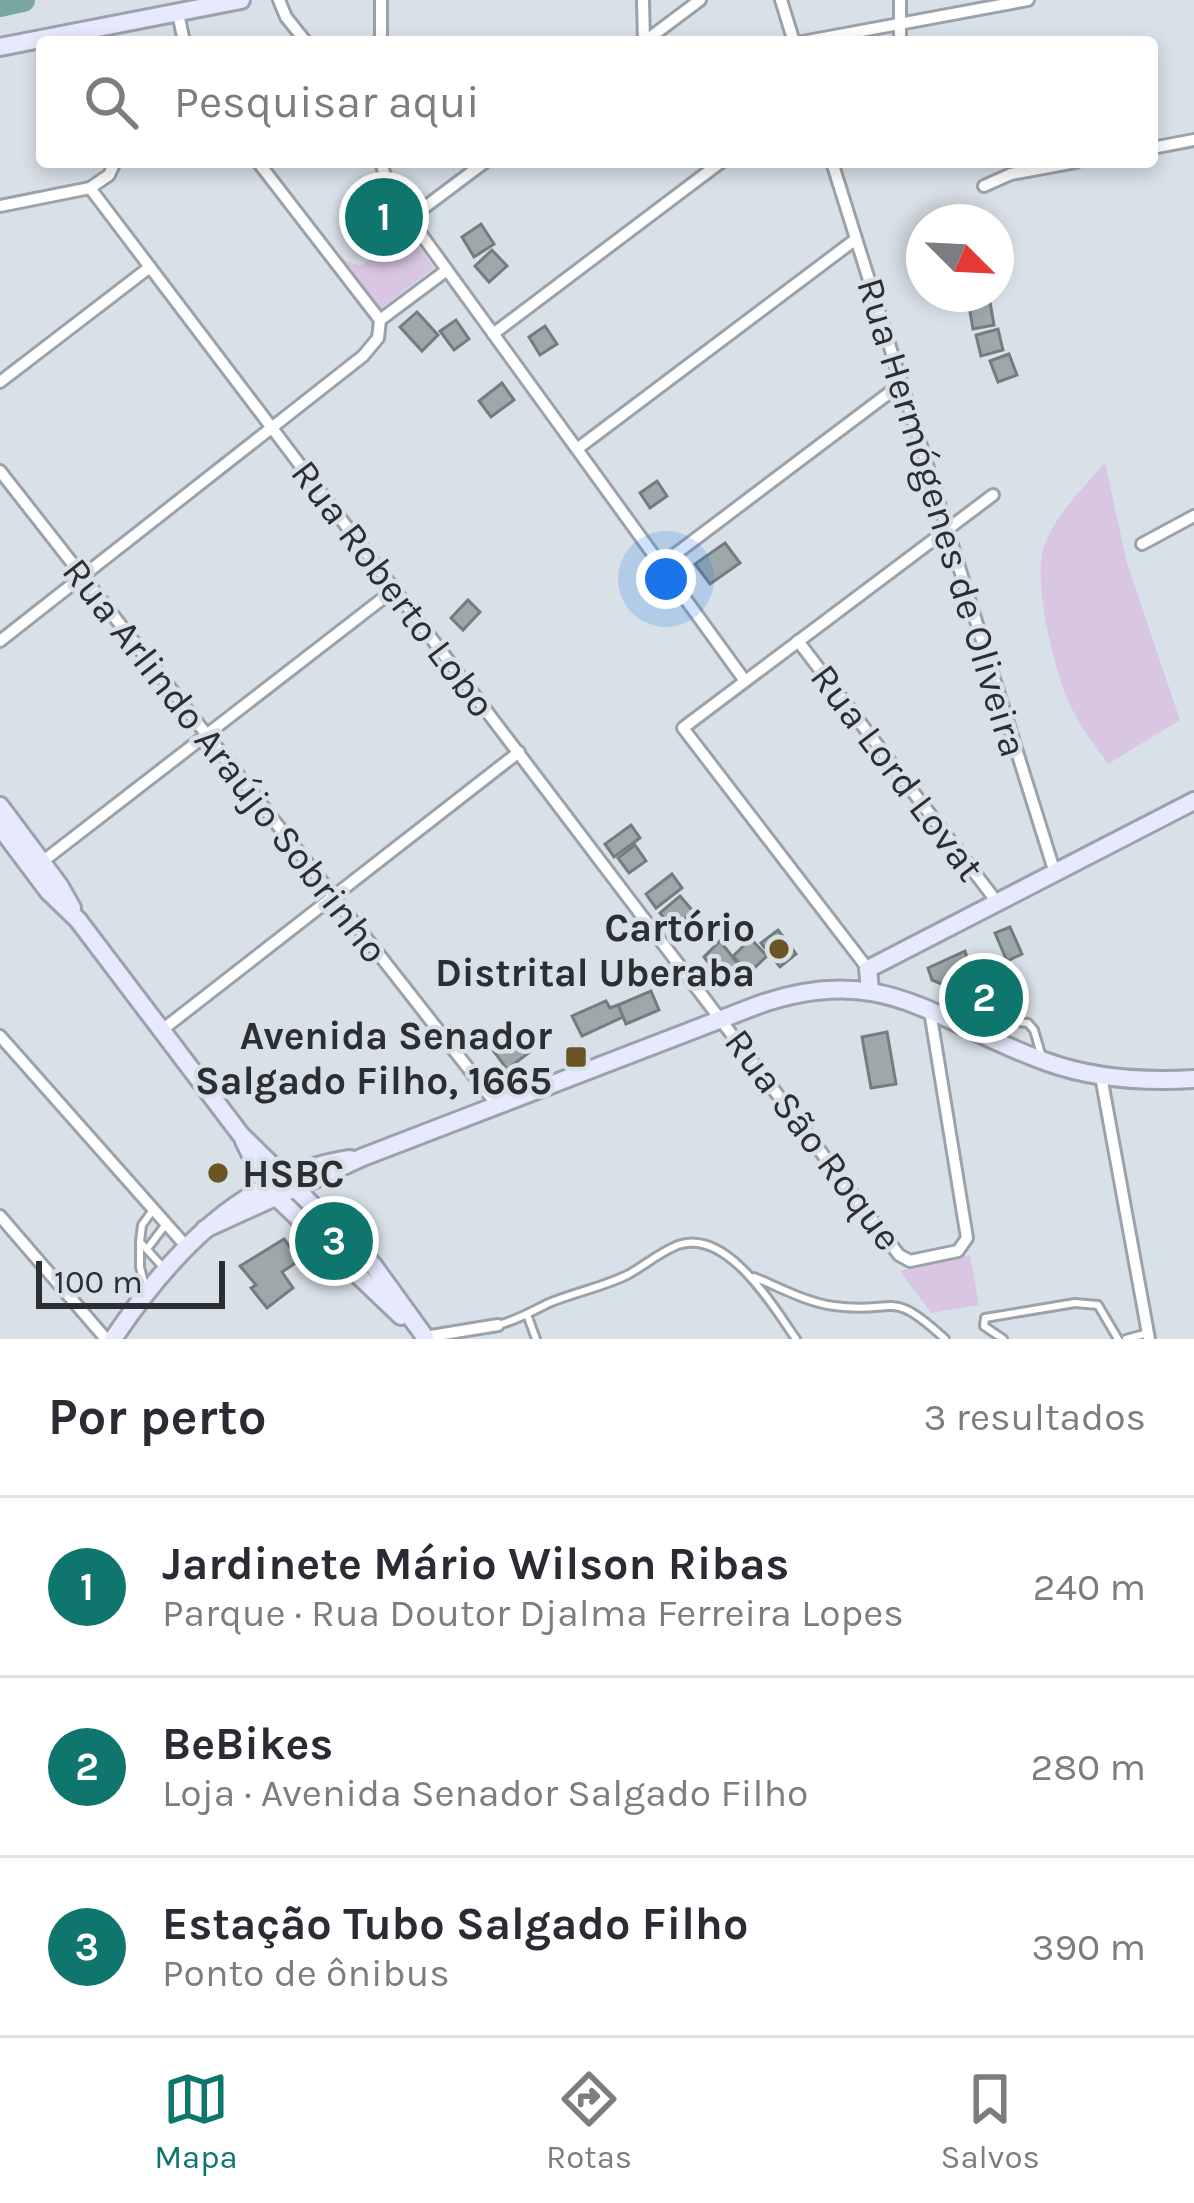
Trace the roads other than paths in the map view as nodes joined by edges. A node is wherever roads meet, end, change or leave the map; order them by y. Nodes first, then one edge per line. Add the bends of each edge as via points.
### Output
1 (241, 0) edge
2 (279, 0) edge
3 (381, 0) edge
4 (643, 0) edge
5 (700, 0) edge
6 (781, 0) edge
7 (900, 0) edge
8 (1028, 0) edge
9 (178, 13) junction
10 (900, 27) junction
11 (115, 34) edge
12 (183, 36) edge
13 (302, 36) edge
14 (381, 36) edge
15 (644, 36) edge
16 (652, 36) edge
17 (796, 36) edge
18 (839, 36) edge
19 (900, 36) edge
20 (36, 43) edge
21 (0, 47) edge
22 (1194, 140) edge
23 (1158, 147) edge
24 (111, 168) edge
25 (263, 168) edge
26 (382, 168) edge
27 (477, 168) edge
28 (713, 168) edge
29 (834, 168) edge
30 (1044, 168) edge
31 (984, 186) dead end
32 (90, 188) junction
33 (0, 206) edge
34 (409, 219) junction
35 (856, 238) junction
36 (150, 267) junction
37 (447, 270) junction
38 (380, 320) junction
39 (493, 334) junction
40 (0, 382) edge
41 (902, 383) junction
42 (272, 428) junction
43 (577, 449) junction
44 (0, 471) edge
45 (993, 495) dead end
46 (1194, 516) edge
47 (947, 530) junction
48 (1142, 544) dead end
49 (661, 565) junction
50 (82, 576) junction
51 (395, 590) junction
52 (0, 641) edge
53 (799, 641) junction
54 (745, 681) junction
55 (207, 735) junction
56 (519, 752) junction
57 (1194, 801) edge
58 (0, 806) edge
59 (0, 827) edge
60 (42, 862) junction
61 (1055, 873) junction
62 (334, 896) junction
63 (997, 902) junction
64 (78, 920) junction
65 (868, 969) junction
66 (870, 990) junction
67 (930, 1008) junction
68 (722, 1018) junction
69 (162, 1030) junction
70 (986, 1035) junction
71 (0, 1036) edge
72 (1043, 1061) junction
73 (1101, 1076) junction
74 (1194, 1079) edge
75 (497, 1105) junction
76 (241, 1135) junction
77 (292, 1184) junction
78 (272, 1193) junction
79 (153, 1210) junction
80 (0, 1216) edge
81 (166, 1224) junction
82 (184, 1245) junction
83 (144, 1246) junction
84 (165, 1268) junction
85 (751, 1276) junction
86 (146, 1290) junction
87 (528, 1318) junction
88 (497, 1325) joint
89 (1148, 1336) edge
90 (426, 1338) edge
91 (109, 1339) edge
92 (536, 1339) edge
93 (796, 1339) edge
94 (945, 1339) edge
95 (1003, 1339) edge
96 (1122, 1339) edge

1 - 9 main road
2 - 13 street
3 - 14 street
4 - 15 street
5 - 16 street
6 - 17 street
7 - 10 street
8 - 10 street
9 - 11 main road
9 - 12 street
10 - 18 street
10 - 19 street
20 - 21 main road
22 - 23 street
24 - 32 street
25 - 38 street
26 - 34 street
27 - 34 street
28 - 39 street
29 - 35 street, Rua Hermógenes de Oliveira
30 - 31 street
32 - 33 street
32 - 36 street, Rua Roberto Lobo
34 - 37 street
35 - 41 street, Rua Hermógenes de Oliveira
35 - 43 street
36 - 40 street
36 - 42 street, Rua Roberto Lobo
37 - 38 street
37 - 39 street
38 - 42 street via 363,356
39 - 43 street
41 - 47 street, Rua Hermógenes de Oliveira
41 - 49 street
42 - 50 street
42 - 51 street, Rua Roberto Lobo
43 - 49 street
44 - 50 street, Rua Arlindo Araújo Sobrinho
45 - 47 street
46 - 48 street
47 - 53 street
47 - 61 street, Rua Hermógenes de Oliveira
49 - 54 street
50 - 52 street
50 - 55 street, Rua Arlindo Araújo Sobrinho
51 - 55 street
51 - 56 street, Rua Roberto Lobo
53 - 54 street
53 - 63 street, Rua Lord Lovat
54 - 65 street via 683,728
55 - 60 street
55 - 62 street, Rua Arlindo Araújo Sobrinho
56 - 62 street
56 - 68 street, Rua Roberto Lobo
57 - 61 main road
58 - 60 main road
59 - 64 main road
60 - 64 main road
61 - 63 main road
62 - 69 street
62 - 75 street, Rua Arlindo Araújo Sobrinho
63 - 65 main road
64 - 69 main road
65 - 66 main road
66 - 67 main road
66 - 68 main road via 810,990
67 - 68 street, Rua São Roque via 965,1246 907,1260
67 - 70 main road
68 - 75 main road
69 - 76 main road
70 - 72 main road
70 - 72 lane via 1006,1021 1028,1023
71 - 79 street
72 - 73 main road
73 - 74 main road
73 - 89 street
75 - 77 main road
76 - 77 main road
76 - 78 main road
77 - 78 main road
77 - 90 main road via 373,1265
78 - 82 main road
78 - 90 main road
79 - 81 street
79 - 83 lane via 142,1225
80 - 91 street
81 - 82 street
81 - 83 lane
82 - 84 main road
83 - 84 lane
83 - 86 lane
84 - 86 main road
85 - 87 lane via 724,1254 682,1244
85 - 93 lane
85 - 94 lane via 827,1305 909,1308
86 - 91 main road
87 - 88 lane
87 - 92 lane
88 - 90 street
89 - 96 lane
95 - 96 lane via 985,1318 1075,1303 1098,1305

